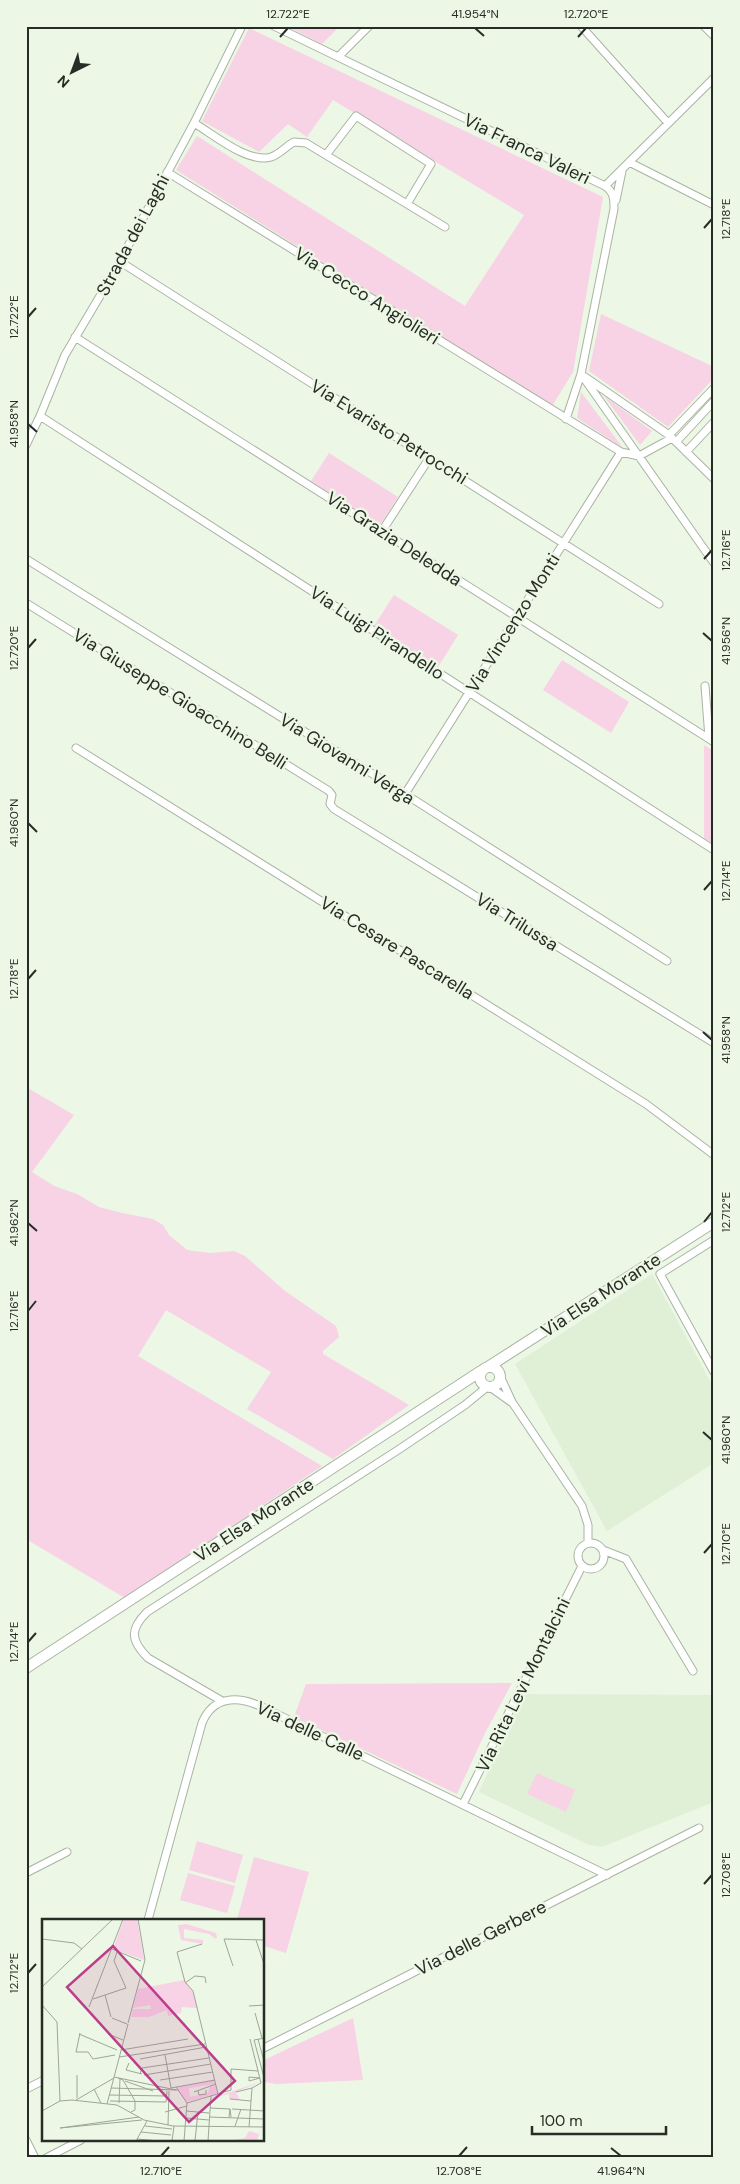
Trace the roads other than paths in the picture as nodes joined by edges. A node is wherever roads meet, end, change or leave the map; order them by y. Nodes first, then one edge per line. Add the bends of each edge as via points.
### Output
1 (242, 26) edge
2 (274, 26) edge
3 (368, 26) edge
4 (581, 26) edge
5 (704, 26) edge
6 (714, 36) edge
7 (338, 56) junction
8 (714, 78) edge
9 (194, 122) junction
10 (668, 123) junction
11 (326, 155) junction
12 (630, 162) junction
13 (622, 171) junction
14 (167, 172) junction
15 (605, 186) junction
16 (407, 204) junction
17 (714, 205) edge
18 (614, 209) junction
19 (445, 227) dead end
20 (119, 261) junction
21 (74, 337) junction
22 (581, 374) junction
23 (714, 388) edge
24 (714, 402) edge
25 (40, 416) junction
26 (566, 419) junction
27 (714, 422) edge
28 (672, 439) junction
29 (26, 445) edge
30 (621, 452) junction
31 (686, 452) junction
32 (639, 456) junction
33 (430, 457) junction
34 (714, 479) edge
35 (382, 531) junction
36 (563, 542) junction
37 (26, 560) edge
38 (714, 564) edge
39 (26, 603) edge
40 (659, 604) dead end
41 (518, 618) junction
42 (705, 686) dead end
43 (470, 692) junction
44 (711, 740) edge
45 (76, 748) dead end
46 (405, 794) junction
47 (332, 796) joint
48 (714, 850) edge
49 (667, 960) dead end
50 (714, 1042) edge
51 (714, 1155) edge
52 (714, 1222) edge
53 (714, 1240) edge
54 (485, 1369) junction
55 (714, 1372) edge
56 (500, 1376) junction
57 (488, 1387) junction
58 (512, 1402) junction
59 (588, 1543) junction
60 (603, 1550) junction
61 (582, 1566) junction
62 (26, 1668) edge
63 (693, 1671) dead end
64 (222, 1701) junction
65 (463, 1804) junction
66 (699, 1828) dead end
67 (67, 1852) dead end
68 (26, 1873) edge
69 (607, 1875) junction
70 (148, 1919) edge
71 (265, 2047) edge
72 (42, 2081) edge
73 (26, 2089) edge
74 (26, 2140) edge
75 (77, 2142) edge
76 (35, 2158) edge
77 (46, 2158) edge

1 - 9 street, Strada dei Laghi
2 - 7 street, Via Franca Valeri
3 - 7 street
4 - 10 street
5 - 6 street
7 - 15 street, Via Franca Valeri
8 - 10 street
9 - 11 street via 255,157 271,157 298,142
9 - 14 street, Strada dei Laghi
10 - 12 street
11 - 16 street
11 - 16 street via 356,116 431,164
12 - 13 street
12 - 17 street
13 - 15 street
13 - 18 street
14 - 20 street, Strada dei Laghi
14 - 26 street, Via Cecco Angiolieri
15 - 18 street, Via Franca Valeri via 613,194
16 - 19 street
18 - 22 street
20 - 21 street, Strada dei Laghi
20 - 33 street, Via Evaristo Petrocchi
21 - 25 street, Strada dei Laghi
21 - 35 street, Via Grazia Deledda
22 - 26 street
22 - 28 street
22 - 32 street
23 - 28 street
24 - 28 street
25 - 29 street, Strada dei Laghi
25 - 43 street, Via Luigi Pirandello
26 - 30 street, Via Cecco Angiolieri
27 - 31 street
28 - 31 street
28 - 32 street
30 - 32 street, Via Cecco Angiolieri
30 - 36 street, Via Vincenzo Monti
31 - 34 street
32 - 38 street
33 - 35 street
33 - 36 street, Via Evaristo Petrocchi
35 - 41 street, Via Grazia Deledda
36 - 40 street, Via Evaristo Petrocchi
36 - 41 street, Via Vincenzo Monti
37 - 46 street, Via Giovanni Verga
39 - 47 street, Via Giuseppe Gioacchino Belli via 329,791
41 - 43 street, Via Vincenzo Monti
41 - 44 street, Via Grazia Deledda
42 - 44 street
43 - 46 street, Via Vincenzo Monti
43 - 48 street, Via Luigi Pirandello
45 - 51 street, Via Cesare Pascarella via 646,1104
46 - 49 street, Via Giovanni Verga
47 - 50 street, Via Trilussa via 330,804 334,809
52 - 54 street, Via Elsa Morante
53 - 55 street via 660,1274
54 - 56 street via 496,1369
54 - 57 street via 480,1380
54 - 62 street, Via Elsa Morante
56 - 57 street via 498,1382
56 - 58 street, Via Rita Levi Montalcini
57 - 58 street
57 - 64 street via 398,1450 147,1612 138,1622 134,1629 135,1639 148,1658
58 - 59 street, Via Rita Levi Montalcini via 582,1506 588,1525
59 - 60 street
59 - 61 street, Via Rita Levi Montalcini via 580,1547 577,1555
60 - 61 street via 604,1559 599,1567 590,1569
60 - 63 street via 626,1559
61 - 65 street, Via Rita Levi Montalcini
64 - 65 street, Via delle Calle via 242,1700 260,1706
64 - 70 street via 211,1708 202,1722
65 - 69 street, Via delle Calle
66 - 69 street, Via delle Gerbere
67 - 68 street
69 - 71 street, Via delle Gerbere
72 - 73 street
74 - 76 street
75 - 77 street

